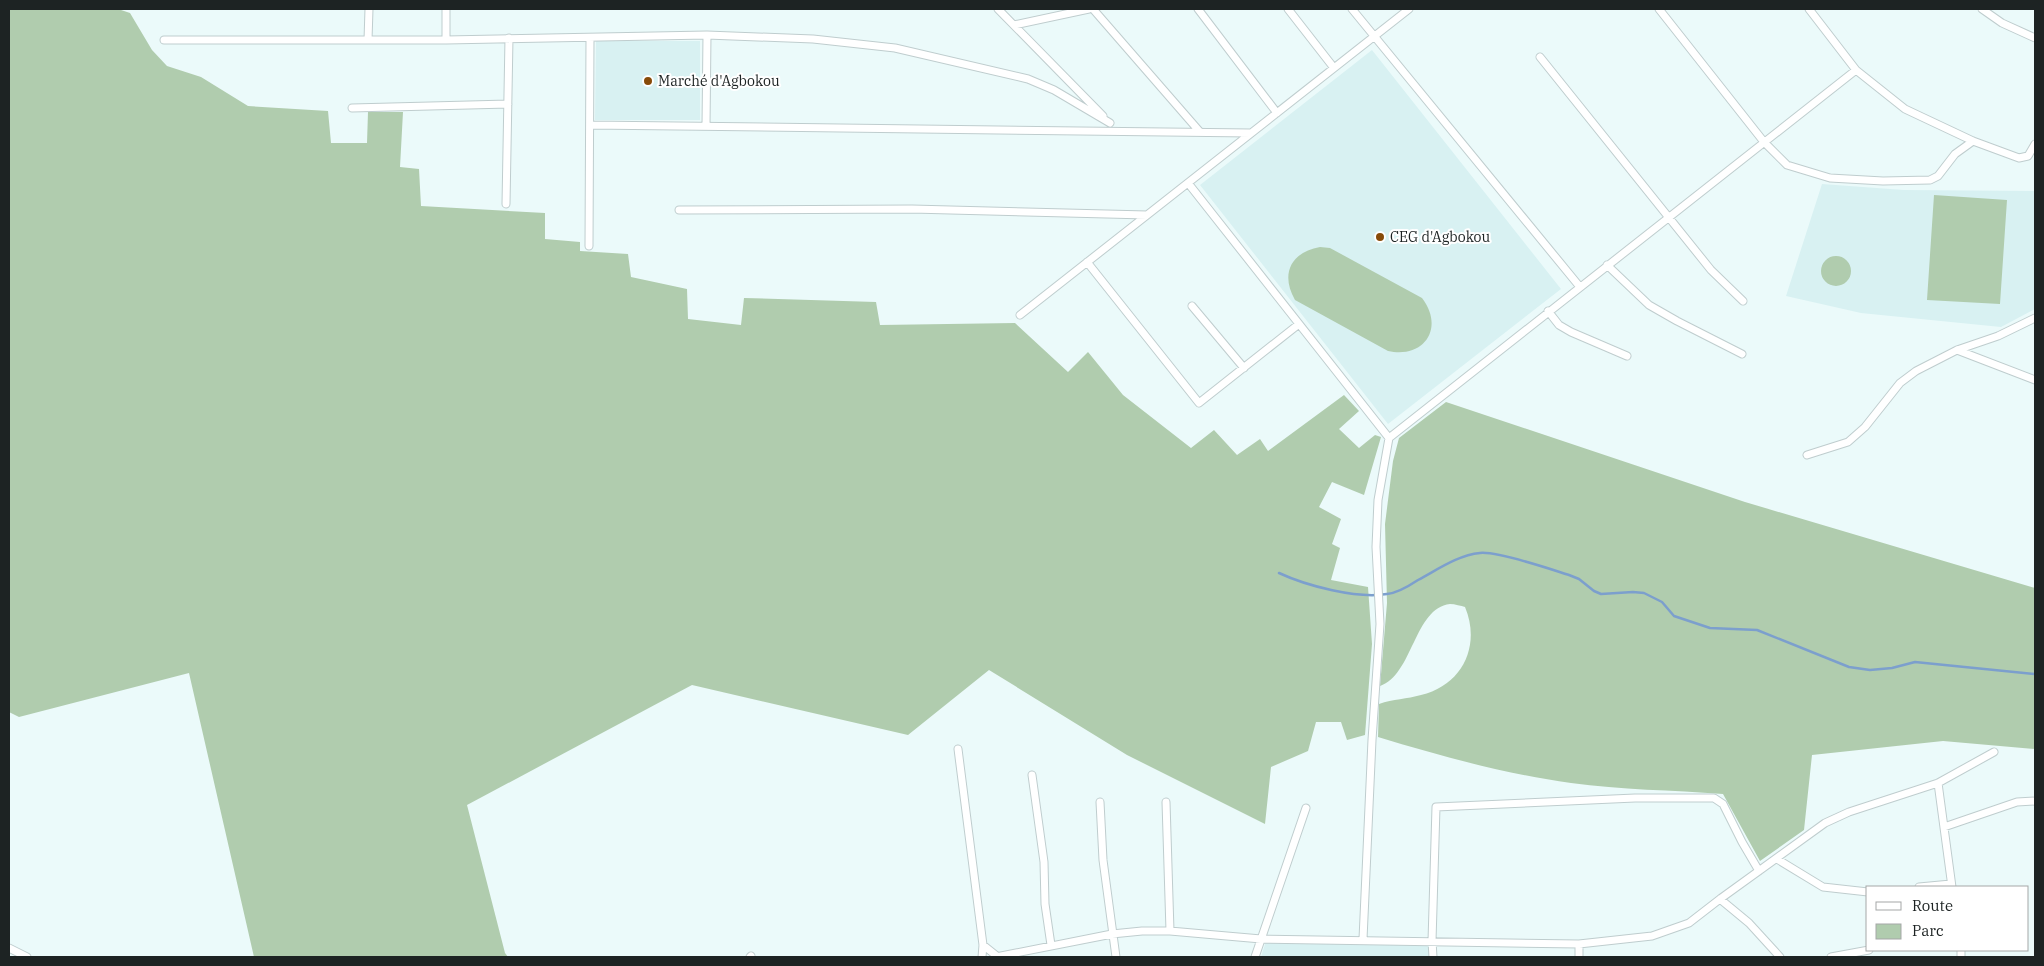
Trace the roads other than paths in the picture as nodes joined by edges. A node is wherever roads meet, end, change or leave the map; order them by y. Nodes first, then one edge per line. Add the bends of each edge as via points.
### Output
1 (369, 9) edge
2 (446, 9) edge
3 (998, 9) edge
4 (1091, 9) edge
5 (1198, 9) edge
6 (1288, 9) edge
7 (1352, 9) edge
8 (1409, 9) edge
9 (1659, 9) edge
10 (1809, 9) edge
11 (1982, 9) edge
12 (1014, 25) junction
13 (707, 35) junction
14 (1375, 36) junction
15 (509, 38) junction
16 (590, 38) junction
17 (2035, 38) edge
18 (164, 40) dead end
19 (368, 40) junction
20 (446, 40) junction
21 (1540, 57) dead end
22 (1334, 68) junction
23 (1856, 70) junction
24 (508, 104) junction
25 (352, 108) dead end
26 (1277, 113) junction
27 (1110, 123) junction
28 (590, 124) junction
29 (706, 126) junction
30 (1117, 131) junction
31 (1200, 132) junction
32 (1251, 133) junction
33 (1973, 141) junction
34 (1764, 142) junction
35 (2035, 144) edge
36 (1188, 183) junction
37 (506, 204) dead end
38 (679, 210) dead end
39 (1148, 214) junction
40 (1669, 216) junction
41 (589, 246) dead end
42 (1087, 262) junction
43 (1607, 265) junction
44 (1580, 287) junction
45 (1743, 300) dead end
46 (1192, 306) dead end
47 (1548, 311) junction
48 (1020, 316) dead end
49 (2035, 318) edge
50 (1299, 324) junction
51 (1957, 350) junction
52 (1742, 354) dead end
53 (1627, 356) dead end
54 (1244, 368) junction
55 (2035, 380) edge
56 (1389, 438) junction
57 (1807, 454) dead end
58 (958, 749) dead end
59 (1994, 752) dead end
60 (1032, 775) dead end
61 (1938, 783) junction
62 (2035, 801) edge
63 (1100, 802) dead end
64 (1166, 802) dead end
65 (1306, 808) dead end
66 (1944, 827) junction
67 (1777, 859) junction
68 (1760, 871) junction
69 (1952, 886) edge
70 (1866, 892) edge
71 (1720, 898) junction
72 (1170, 931) junction
73 (1112, 934) junction
74 (1261, 939) junction
75 (1363, 939) junction
76 (1432, 941) junction
77 (1579, 944) junction
78 (983, 945) junction
79 (1051, 945) junction
80 (9, 948) edge
81 (1866, 951) edge
82 (27, 957) edge
83 (982, 957) edge
84 (997, 957) edge
85 (1116, 957) edge
86 (1256, 957) edge
87 (1433, 957) edge
88 (1579, 957) edge
89 (1780, 957) edge
90 (1831, 957) edge

1 - 19 street
2 - 20 street
3 - 12 street
4 - 12 street
4 - 31 street
5 - 26 street
6 - 22 street
7 - 14 street
8 - 14 street
9 - 34 street
10 - 23 street
11 - 17 street via 2002,23
12 - 27 street
13 - 16 street
13 - 27 street via 813,39 895,48 1038,82
13 - 29 street
14 - 22 street
14 - 44 street
15 - 16 street
15 - 20 street
15 - 24 street
16 - 28 street
18 - 19 street
19 - 20 street
21 - 40 street
22 - 26 street
23 - 33 street via 1905,109
23 - 34 street
24 - 25 street
24 - 37 street
26 - 32 street
27 - 30 street
28 - 29 street
28 - 41 street
29 - 30 street
30 - 31 street
31 - 32 street
32 - 36 street
33 - 34 street via 1955,154 1935,179 1882,181 1830,178 1804,171 1782,162
33 - 35 street via 2019,158 2028,156
34 - 40 street
36 - 39 street
36 - 50 street
38 - 39 street via 912,209
39 - 42 street
40 - 43 street
40 - 45 street via 1711,270
42 - 48 street
42 - 54 street via 1200,403
43 - 44 street
43 - 52 street via 1649,305
44 - 47 street
46 - 54 street
47 - 53 street via 1559,325 1571,332
47 - 56 street
49 - 51 street via 1998,336
50 - 54 street
50 - 56 street
51 - 55 street
51 - 57 street via 1908,377 1848,442
56 - 75 street via 1378,500 1376,547 1380,602
58 - 78 street
59 - 61 street
60 - 79 street
61 - 66 street
61 - 67 street via 1825,823
62 - 66 street via 2017,802
63 - 73 street
64 - 72 street
65 - 74 street
66 - 69 street
67 - 68 street
67 - 70 street via 1823,887
68 - 71 street
68 - 76 street via 1723,804 1714,798 1635,798 1436,808
71 - 77 street via 1700,916 1675,929 1652,936
71 - 89 street via 1749,923
72 - 73 street
72 - 74 street
73 - 79 street
73 - 85 street
74 - 75 street
74 - 86 street
75 - 76 street
76 - 77 street
76 - 87 street
77 - 88 street
78 - 83 street
78 - 84 street
79 - 84 street
80 - 82 street
81 - 90 street

